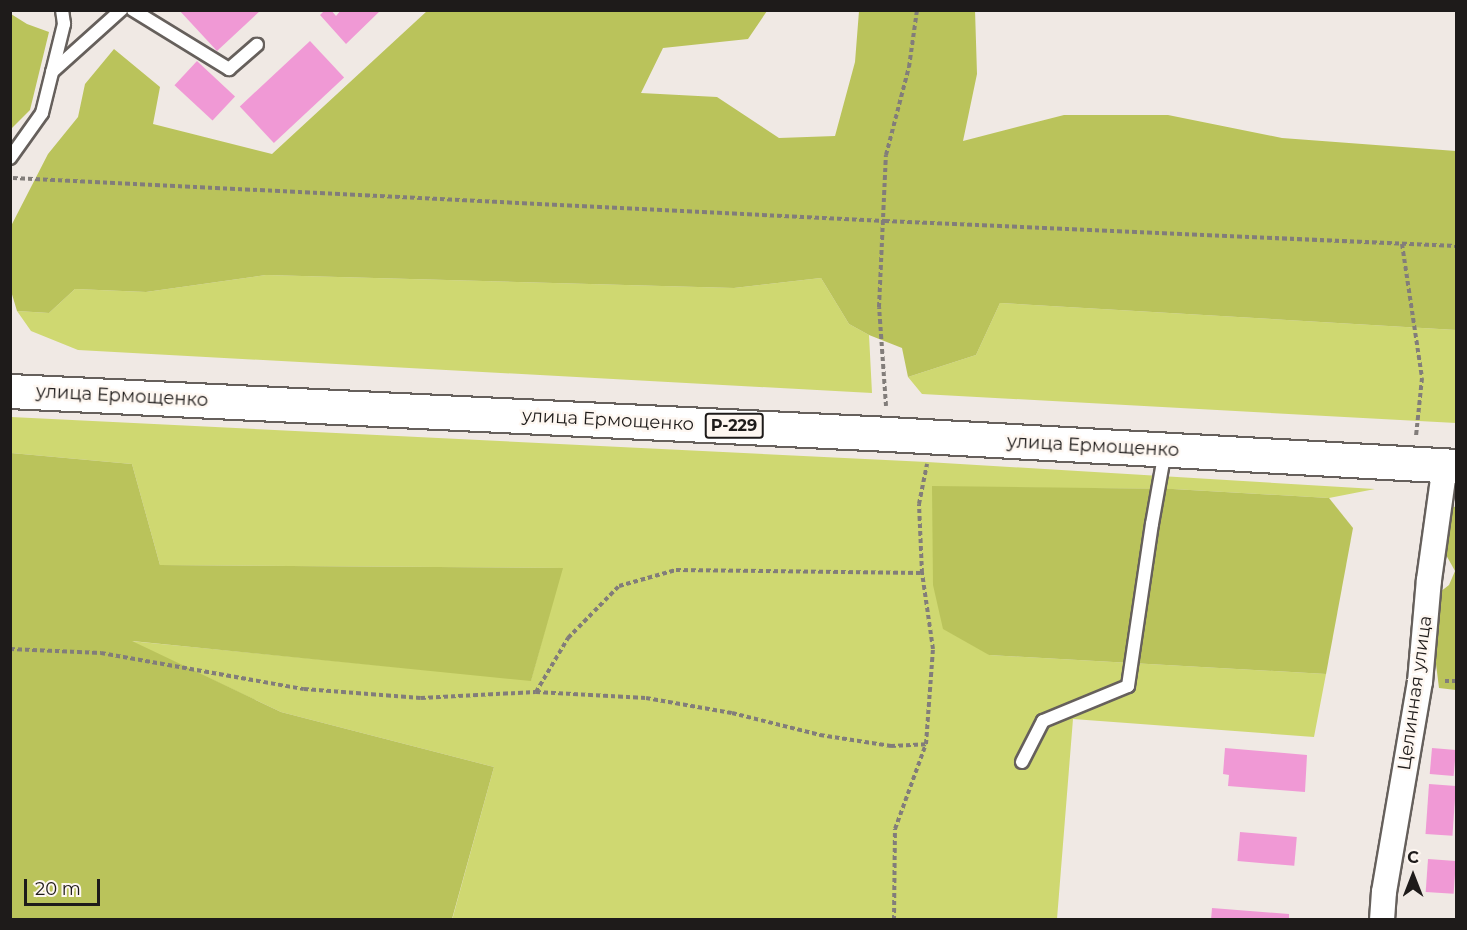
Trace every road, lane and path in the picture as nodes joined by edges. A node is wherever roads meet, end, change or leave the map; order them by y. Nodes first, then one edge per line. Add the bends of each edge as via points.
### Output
1 (62, 10) edge
2 (121, 10) edge
3 (133, 10) edge
4 (917, 10) edge
5 (257, 45) dead end
6 (52, 72) junction
7 (10, 158) edge
8 (10, 178) edge
9 (885, 221) junction
10 (1402, 243) junction
11 (1456, 246) edge
12 (10, 391) edge
13 (888, 434) junction
14 (932, 436) junction
15 (1416, 437) dead end
16 (1166, 450) junction
17 (1451, 465) edge
18 (922, 573) junction
19 (10, 649) edge
20 (536, 692) junction
21 (926, 744) junction
22 (1022, 762) dead end
23 (894, 920) edge
24 (1382, 920) edge

1 - 6 lane via 64,24
2 - 6 lane
3 - 5 lane via 229,69
4 - 9 path via 909,67 886,155
6 - 7 lane via 42,113
8 - 9 path
9 - 10 path
9 - 13 path via 879,307
10 - 11 path
10 - 15 path via 1422,378
12 - 13 highway, улица Ермощенко / Р-229
13 - 14 highway, улица Ермощенко / Р-229
14 - 16 highway, улица Ермощенко / Р-229
14 - 18 path via 919,504
16 - 17 highway, улица Ермощенко / Р-229
16 - 22 lane via 1128,687 1043,721
17 - 24 street, Целинная улица via 1429,580 1420,682
18 - 20 path via 676,570 620,586 568,638
18 - 21 path via 933,649
19 - 20 path via 100,653 304,689 421,698
20 - 21 path via 646,698 732,713 820,735 891,746
21 - 23 path via 895,829

